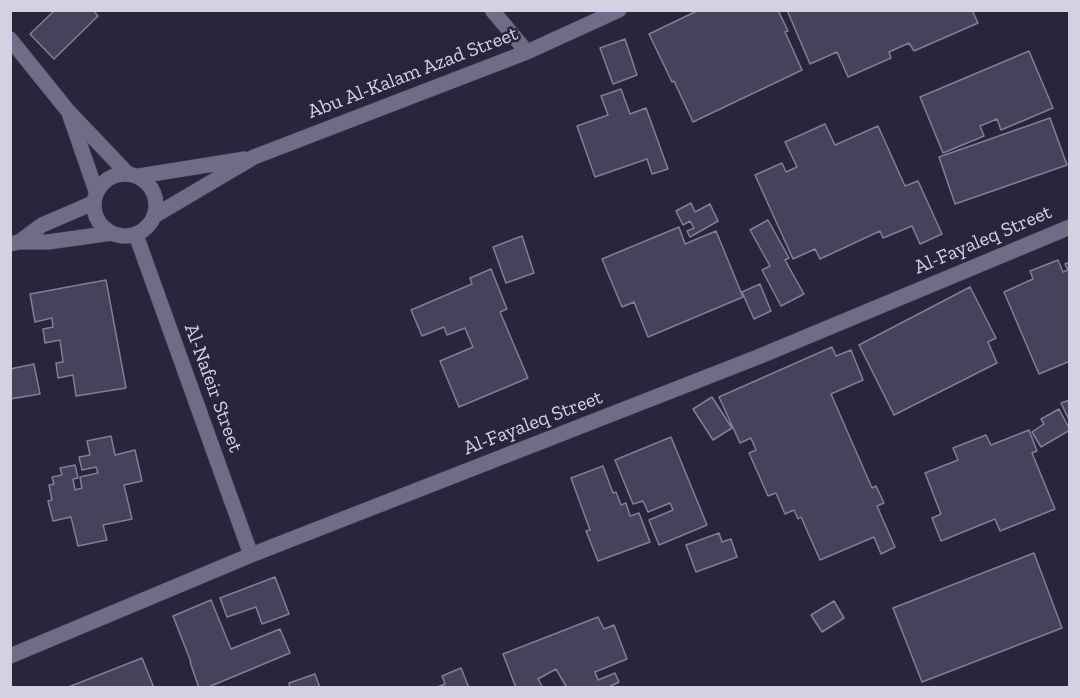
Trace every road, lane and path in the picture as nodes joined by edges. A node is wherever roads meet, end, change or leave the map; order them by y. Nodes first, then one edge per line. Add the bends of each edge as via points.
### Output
1 (492, 10) edge
2 (619, 10) edge
3 (10, 39) edge
4 (527, 52) junction
5 (68, 111) junction
6 (254, 157) junction
7 (133, 175) junction
8 (95, 197) junction
9 (154, 216) junction
10 (1070, 227) edge
11 (112, 233) junction
12 (136, 235) junction
13 (15, 243) edge
14 (251, 555) junction
15 (10, 656) edge

1 - 4 street
2 - 4 street, Abu Al-Kalam Azad Street
3 - 5 street
4 - 6 street, Abu Al-Kalam Azad Street
5 - 7 street
5 - 8 street
6 - 7 street, Abu Al-Kalam Azad Street
6 - 9 street, Abu Al-Kalam Azad Street
7 - 8 street via 114,175 104,181
7 - 9 street via 148,183 155,193
8 - 11 street via 96,216
8 - 13 street
9 - 12 street
10 - 14 street, Al-Fayaleq Street via 758,357
11 - 12 street
11 - 13 street
12 - 14 street, Al-Nafeir Street
14 - 15 street, Al-Fayaleq Street

